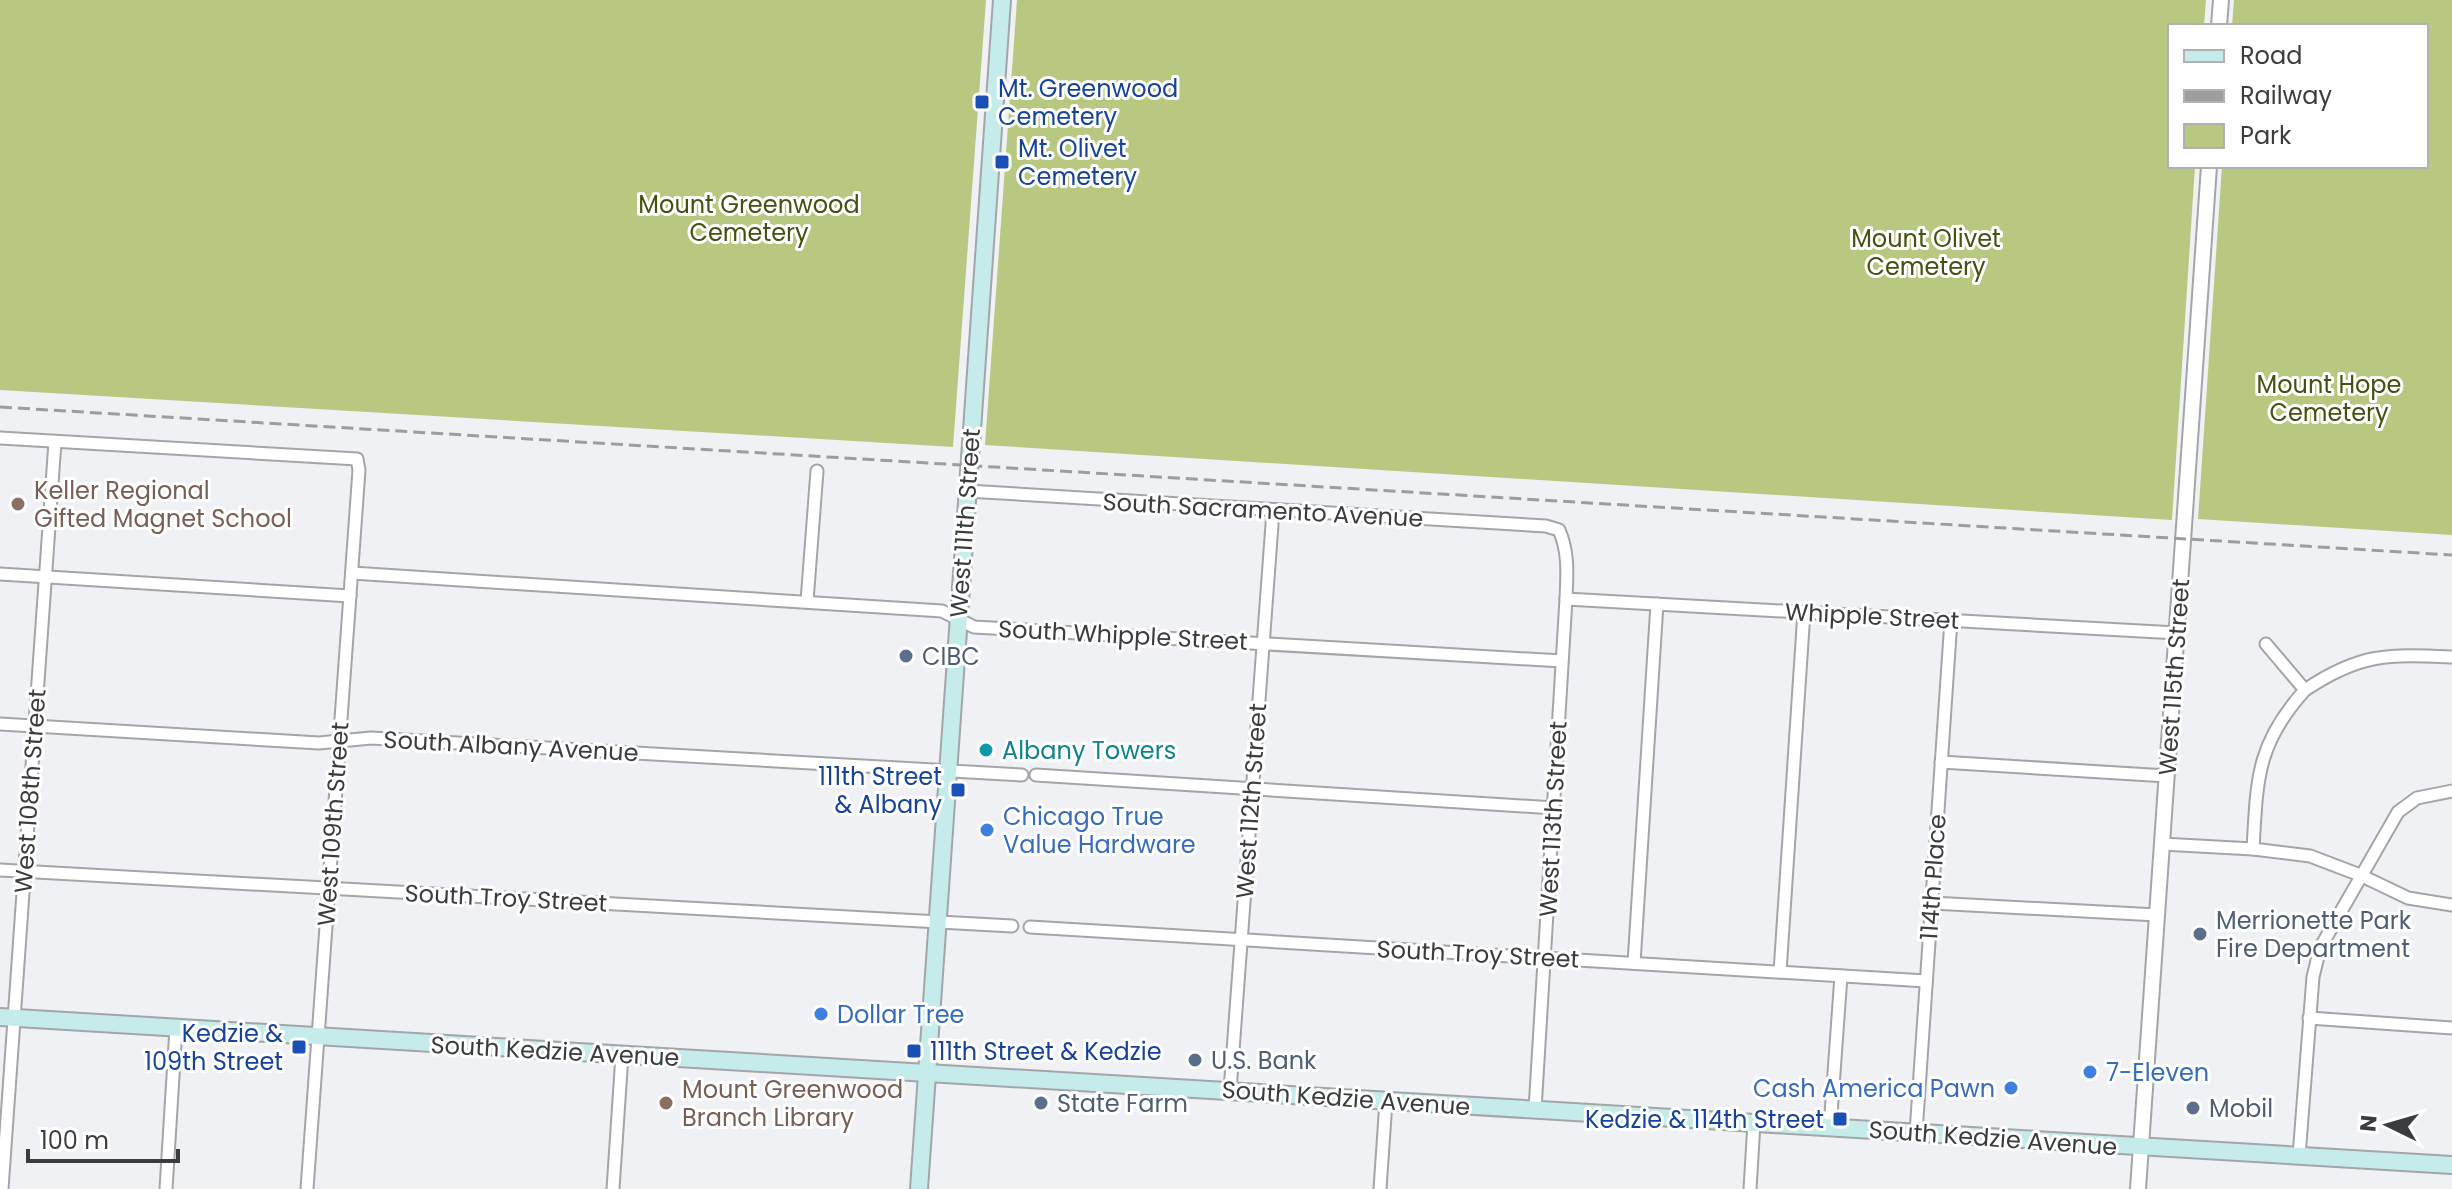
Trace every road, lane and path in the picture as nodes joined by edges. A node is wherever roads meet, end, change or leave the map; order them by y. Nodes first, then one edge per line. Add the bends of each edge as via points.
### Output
1 (1002, 0) edge
2 (2221, 0) edge
3 (2219, 24) edge
4 (2209, 168) edge
5 (0, 438) edge
6 (55, 442) junction
7 (817, 471) dead end
8 (967, 491) junction
9 (1273, 511) junction
10 (1559, 530) joint
11 (352, 573) junction
12 (0, 574) edge
13 (46, 577) junction
14 (350, 596) junction
15 (1566, 599) junction
16 (807, 601) junction
17 (1657, 604) junction
18 (1804, 612) junction
19 (959, 619) junction
20 (1951, 620) junction
21 (2177, 633) junction
22 (1263, 644) junction
23 (2266, 644) dead end
24 (2452, 657) edge
25 (1562, 661) junction
26 (2305, 690) junction
27 (0, 724) edge
28 (35, 726) junction
29 (339, 740) junction
30 (1941, 762) junction
31 (948, 770) junction
32 (1022, 775) dead end
33 (1036, 775) dead end
34 (2167, 776) junction
35 (1252, 789) junction
36 (2452, 791) edge
37 (1554, 808) junction
38 (2162, 844) junction
39 (2253, 849) junction
40 (0, 870) edge
41 (24, 871) junction
42 (2360, 875) junction
43 (329, 889) junction
44 (1932, 903) junction
45 (2452, 905) edge
46 (2157, 915) junction
47 (936, 922) junction
48 (1012, 926) dead end
49 (1030, 927) dead end
50 (1241, 940) junction
51 (1544, 958) junction
52 (1634, 963) junction
53 (1780, 972) junction
54 (1841, 976) junction
55 (1926, 981) junction
56 (7, 1018) edge
57 (2309, 1018) junction
58 (176, 1028) junction
59 (2452, 1028) edge
60 (318, 1036) junction
61 (622, 1055) junction
62 (926, 1072) junction
63 (1230, 1091) junction
64 (1386, 1101) junction
65 (1535, 1110) junction
66 (1754, 1123) junction
67 (1830, 1128) junction
68 (1916, 1133) junction
69 (2141, 1147) junction
70 (2299, 1156) junction
71 (2452, 1165) edge
72 (2, 1189) edge
73 (166, 1189) edge
74 (307, 1189) edge
75 (613, 1189) edge
76 (919, 1189) edge
77 (1380, 1189) edge
78 (1750, 1189) edge
79 (2138, 1189) edge

1 - 8 main road, West 111th Street
2 - 3 street
4 - 21 street, West 115th Street
5 - 6 street
6 - 11 street, West 109th Street via 357,459
6 - 13 street, West 108th Street
7 - 16 street
8 - 9 street, South Sacramento Avenue
8 - 19 main road, West 111th Street
9 - 10 street, South Sacramento Avenue
9 - 22 street, West 112th Street
10 - 15 street, West 113th Street via 1566,544
11 - 14 street, West 109th Street
11 - 16 street, South Whipple Street
12 - 13 street
13 - 14 street
13 - 28 street, West 108th Street
14 - 29 street, West 109th Street
15 - 17 street, Whipple Street
15 - 25 street, West 113th Street
16 - 19 street, South Whipple Street via 942,611
17 - 18 street, Whipple Street
17 - 52 street
18 - 20 street, Whipple Street
18 - 53 street
19 - 22 street, South Whipple Street via 974,627
19 - 31 main road, West 111th Street
20 - 21 street, Whipple Street
20 - 30 street, 114th Place
21 - 34 street, West 115th Street
22 - 25 street, South Whipple Street
22 - 35 street, West 112th Street
23 - 26 street
24 - 26 street via 2368,658
25 - 37 street, West 113th Street
26 - 39 street via 2275,729 2261,761
27 - 28 street, South Albany Avenue
28 - 29 street, South Albany Avenue
28 - 41 street, West 108th Street
29 - 31 street, South Albany Avenue
29 - 43 street, West 109th Street
30 - 34 street
30 - 44 street, 114th Place
31 - 32 street, South Albany Avenue
31 - 47 main road, West 111th Street
33 - 35 street
34 - 38 street, West 115th Street
35 - 37 street
35 - 50 street, West 112th Street
36 - 42 street via 2417,798 2398,812
37 - 51 street, West 113th Street
38 - 39 street
38 - 46 street, West 115th Street
39 - 42 street via 2310,856
40 - 41 street, South Troy Street
41 - 43 street, South Troy Street
41 - 56 street, West 108th Street
42 - 45 street via 2408,898
42 - 57 street via 2320,948
43 - 47 street, South Troy Street
43 - 60 street, West 109th Street
44 - 46 street
44 - 55 street, 114th Place
46 - 69 street, West 115th Street
47 - 48 street, South Troy Street
47 - 62 main road, West 111th Street
49 - 50 street, South Troy Street
50 - 51 street, South Troy Street
50 - 63 street, West 112th Street
51 - 52 street, South Troy Street
51 - 65 street, West 113th Street
52 - 53 street, South Troy Street
53 - 54 street, South Troy Street
54 - 55 street, South Troy Street
54 - 67 street
55 - 68 street, 114th Place
56 - 58 main road, South Kedzie Avenue
56 - 72 street, West 108th Street
57 - 59 street
57 - 70 street
58 - 60 main road, South Kedzie Avenue
58 - 73 street
60 - 61 main road, South Kedzie Avenue
60 - 74 street, West 109th Street
61 - 62 main road, South Kedzie Avenue
61 - 75 street
62 - 63 main road, South Kedzie Avenue
62 - 76 main road, West 111th Street
63 - 64 main road, South Kedzie Avenue
64 - 65 main road, South Kedzie Avenue
64 - 77 street
65 - 66 main road, South Kedzie Avenue
66 - 67 main road, South Kedzie Avenue
66 - 78 street
67 - 68 main road, South Kedzie Avenue
68 - 69 main road, South Kedzie Avenue
69 - 70 main road, South Kedzie Avenue
69 - 79 street, West 115th Street
70 - 71 main road, South Kedzie Avenue

